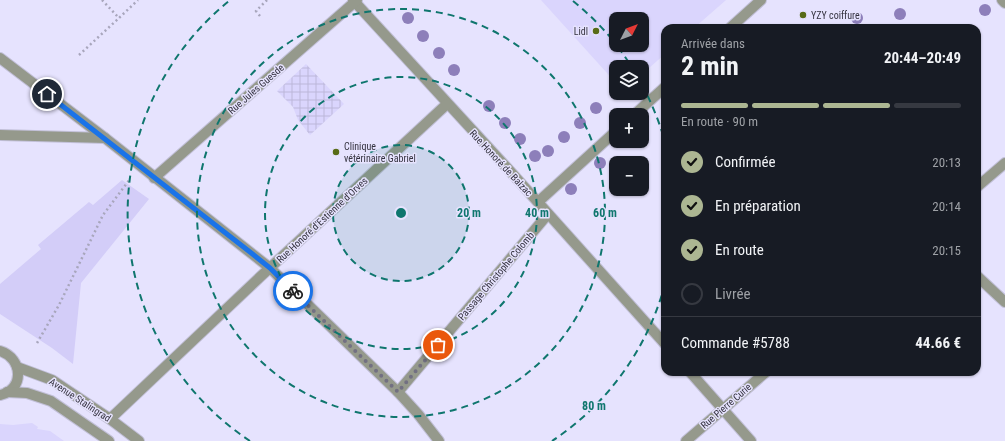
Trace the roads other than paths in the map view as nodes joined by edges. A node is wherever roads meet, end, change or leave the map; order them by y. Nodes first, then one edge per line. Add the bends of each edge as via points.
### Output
1 (761, 0) edge
2 (1002, 0) edge
3 (355, 1) edge
4 (1005, 3) edge
5 (734, 24) edge
6 (0, 58) edge
7 (661, 91) edge
8 (448, 104) junction
9 (642, 108) edge
10 (0, 135) edge
11 (609, 137) edge
12 (105, 138) junction
13 (1005, 163) edge
14 (154, 178) junction
15 (981, 184) edge
16 (538, 202) junction
17 (548, 214) junction
18 (270, 268) junction
19 (981, 280) edge
20 (1005, 302) edge
21 (661, 340) edge
22 (0, 351) edge
23 (17, 367) junction
24 (694, 376) edge
25 (761, 376) edge
26 (398, 392) junction
27 (4, 394) edge
28 (723, 409) junction
29 (110, 419) junction
30 (109, 441) edge
31 (139, 441) edge
32 (439, 441) edge
33 (686, 441) edge
34 (751, 441) edge

1 - 5 street
2 - 4 street
3 - 8 street, Rue Honoré de Balzac
3 - 14 street, Rue Jules Guesde
6 - 12 street
7 - 9 street
8 - 16 street, Rue Honoré de Balzac
8 - 18 street, Rue Honoré d'Estienne d'Orves
10 - 12 street
11 - 16 street
12 - 14 street
13 - 15 street
14 - 18 street
16 - 17 street, Rue Honoré de Balzac
17 - 21 street, Rue Honoré de Balzac
17 - 26 street, Passage Christophe Colomb
18 - 26 street
18 - 29 street, Rue Honoré d'Estienne d'Orves
19 - 20 street
22 - 23 street via 12,357
23 - 27 street via 16,384
23 - 29 street, Avenue Stalingrad via 52,380
24 - 28 street
25 - 28 street, Rue Pierre Curie
26 - 32 street
27 - 30 street, Avenue Stalingrad via 27,393 51,400
28 - 33 street, Rue Pierre Curie
28 - 34 street
29 - 31 street, Avenue Stalingrad

